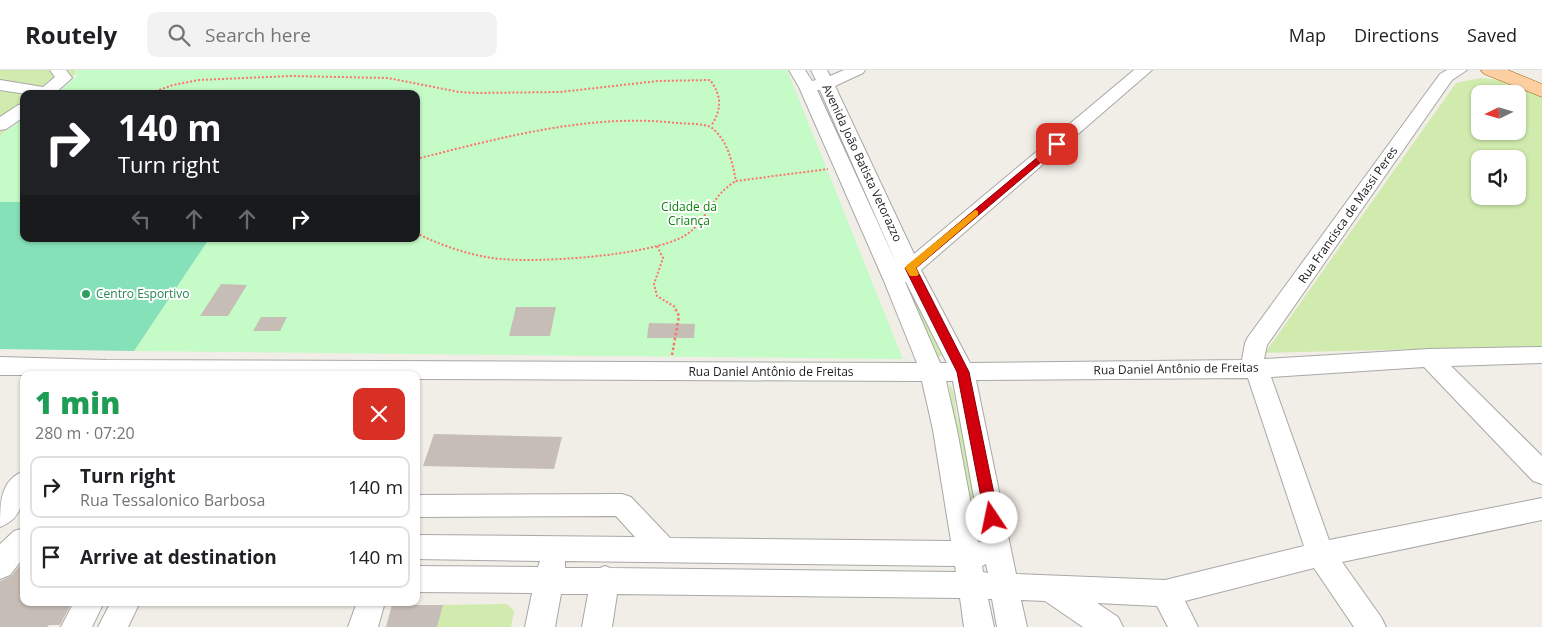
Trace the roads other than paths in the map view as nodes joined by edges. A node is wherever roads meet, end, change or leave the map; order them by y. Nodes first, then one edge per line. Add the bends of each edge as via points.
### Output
1 (58, 70) edge
2 (857, 70) edge
3 (1144, 70) edge
4 (1459, 70) edge
5 (1491, 70) edge
6 (1500, 70) edge
7 (1542, 77) edge
8 (812, 78) edge
9 (0, 85) edge
10 (29, 90) edge
11 (50, 90) edge
12 (1542, 90) edge
13 (20, 111) edge
14 (3, 121) edge
15 (841, 141) junction
16 (902, 274) junction
17 (1540, 357) edge
18 (1429, 358) junction
19 (0, 366) edge
20 (1255, 369) junction
21 (87, 371) edge
22 (420, 371) edge
23 (932, 372) junction
24 (963, 372) junction
25 (1542, 473) edge
26 (20, 487) edge
27 (420, 506) edge
28 (1542, 509) edge
29 (0, 514) edge
30 (20, 543) edge
31 (420, 547) edge
32 (556, 549) junction
33 (664, 550) junction
34 (966, 554) junction
35 (999, 554) junction
36 (1320, 554) junction
37 (0, 566) edge
38 (420, 579) edge
39 (549, 579) junction
40 (605, 579) junction
41 (972, 584) junction
42 (1005, 585) junction
43 (1048, 587) junction
44 (1165, 593) junction
45 (88, 606) edge
46 (124, 606) edge
47 (370, 606) edge
48 (76, 627) edge
49 (113, 627) edge
50 (363, 627) edge
51 (540, 627) edge
52 (597, 627) edge
53 (979, 627) edge
54 (1012, 627) edge
55 (1108, 627) edge
56 (1183, 627) edge
57 (1371, 627) edge

1 - 11 street via 64,78
2 - 8 street
3 - 16 street
4 - 20 street, Rua Francisca de Massi Peres via 1446,77 1256,343
5 - 12 main road
6 - 7 main road
8 - 15 street, Avenida João Batista Vetorazzo
9 - 10 street
13 - 14 street
15 - 16 street, Avenida João Batista Vetorazzo
15 - 16 street, Avenida João Batista Vetorazzo via 842,167
16 - 23 street, Avenida João Batista Vetorazzo
16 - 24 street, Avenida João Batista Vetorazzo
17 - 18 street, Rua Daniel Antônio de Freitas
18 - 20 street, Rua Daniel Antônio de Freitas
18 - 25 street
19 - 21 street, Rua Daniel Antônio de Freitas
20 - 24 street, Rua Daniel Antônio de Freitas
20 - 36 street
22 - 23 street, Rua Daniel Antônio de Freitas
23 - 24 street, Rua Daniel Antônio de Freitas
23 - 34 street, Avenida João Batista Vetorazzo
24 - 35 street, Avenida João Batista Vetorazzo
26 - 29 street
27 - 33 street via 622,505
28 - 36 street
30 - 37 street
31 - 32 street
32 - 33 street
32 - 39 street
33 - 34 street
34 - 35 street
34 - 41 street, Avenida João Batista Vetorazzo
35 - 42 street, Avenida João Batista Vetorazzo
36 - 44 street
36 - 57 street
38 - 39 street
39 - 40 street
39 - 51 street
40 - 41 street
40 - 52 street
41 - 42 street
41 - 53 street, Avenida João Batista Vetorazzo
42 - 43 street
42 - 54 street, Avenida João Batista Vetorazzo
43 - 44 street
43 - 55 street
44 - 56 street
45 - 48 street
46 - 49 street
47 - 50 street

